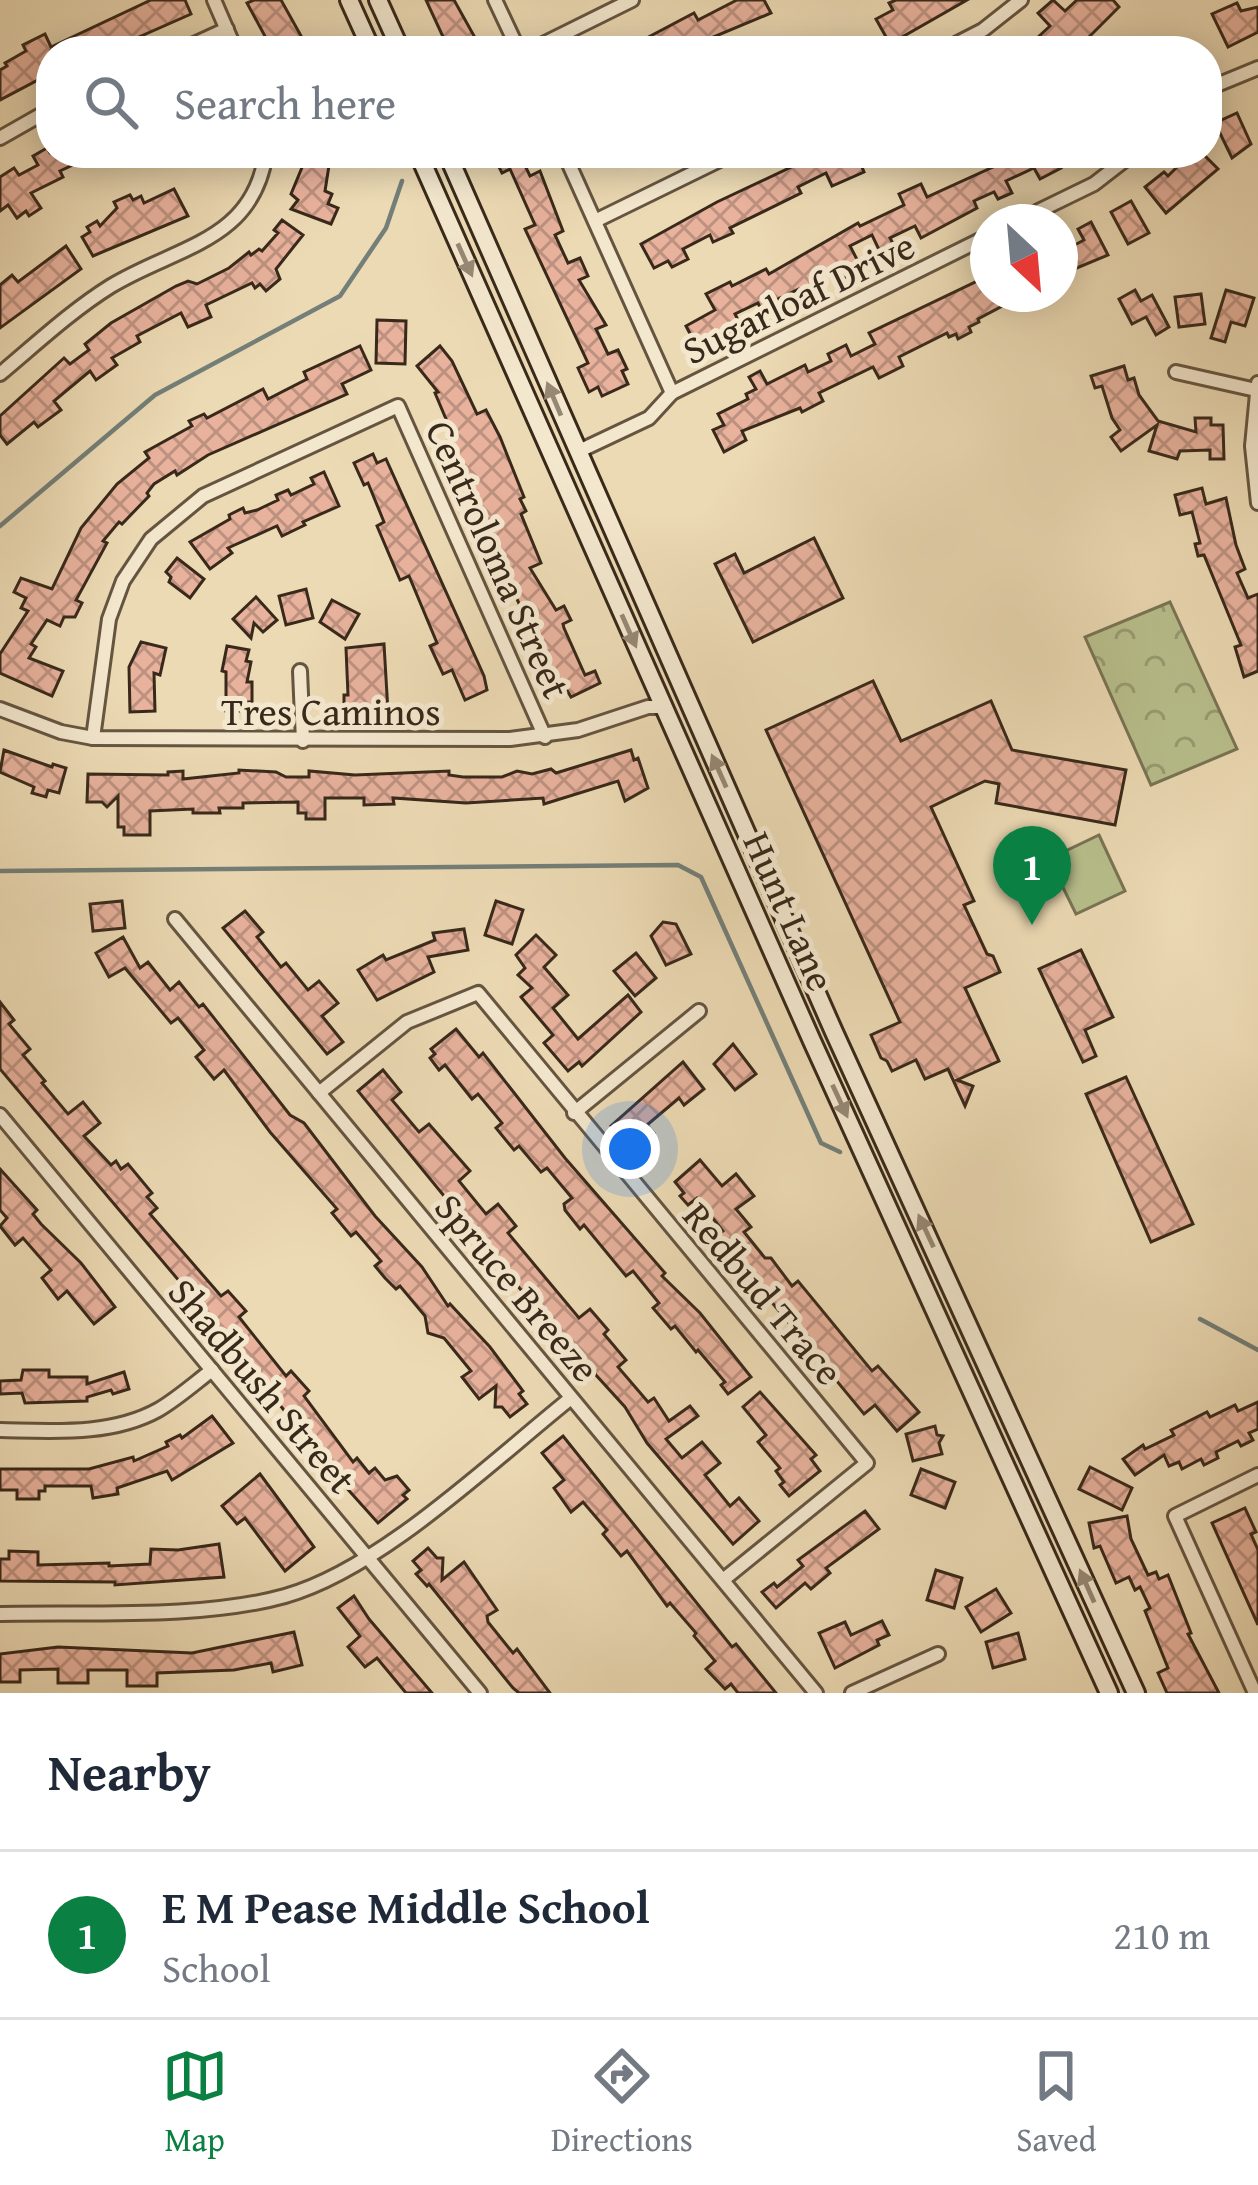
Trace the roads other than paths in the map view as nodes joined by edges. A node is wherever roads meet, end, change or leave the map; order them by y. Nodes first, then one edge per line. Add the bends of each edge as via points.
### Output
1 (214, 0) edge
2 (349, 0) edge
3 (378, 0) edge
4 (495, 0) edge
5 (632, 0) edge
6 (1022, 0) edge
7 (227, 29) junction
8 (212, 36) edge
9 (230, 36) edge
10 (365, 36) edge
11 (394, 36) edge
12 (512, 36) edge
13 (560, 36) edge
14 (971, 36) edge
15 (1258, 68) edge
16 (1222, 83) edge
17 (36, 118) edge
18 (0, 138) edge
19 (264, 168) edge
20 (425, 168) edge
21 (451, 168) edge
22 (571, 168) edge
23 (703, 168) edge
24 (1115, 168) edge
25 (1053, 204) edge
26 (595, 221) junction
27 (970, 245) edge
28 (1176, 372) dead end
29 (0, 374) edge
30 (1257, 386) edge
31 (672, 393) junction
32 (577, 452) junction
33 (1258, 503) edge
34 (596, 556) junction
35 (635, 583) junction
36 (300, 671) dead end
37 (662, 706) junction
38 (0, 709) edge
39 (691, 710) junction
40 (545, 736) junction
41 (93, 738) junction
42 (303, 741) junction
43 (175, 920) dead end
44 (699, 1011) dead end
45 (834, 1032) junction
46 (812, 1042) junction
47 (319, 1093) junction
48 (574, 1113) junction
49 (0, 1115) edge
50 (985, 1360) junction
51 (963, 1369) junction
52 (212, 1370) junction
53 (571, 1398) junction
54 (0, 1430) edge
55 (1258, 1474) edge
56 (367, 1558) junction
57 (723, 1580) junction
58 (0, 1614) edge
59 (938, 1654) dead end
60 (1131, 1691) edge
61 (480, 1693) edge
62 (816, 1693) edge
63 (852, 1693) edge
64 (1109, 1693) edge
65 (1255, 1693) edge

1 - 7 street
2 - 10 main road
3 - 11 main road
4 - 12 street
5 - 13 street
6 - 14 street
7 - 8 street
7 - 9 street
15 - 16 street
17 - 18 street
19 - 29 street via 249,206 227,227 108,288
20 -> 34 main road, Hunt Lane
32 -> 21 main road, Hunt Lane
22 - 26 street
23 - 26 street
24 - 25 street
26 - 31 street
27 - 31 street, Sugarloaf Drive
28 - 30 street
30 - 33 street
31 - 32 street, Sugarloaf Drive via 649,418
32 - 35 main road, Hunt Lane
34 - 35 main road
34 -> 37 main road, Hunt Lane
35 - 39 main road, Hunt Lane
36 - 42 street
37 - 39 main road
37 - 40 street, Tres Caminos
37 - 46 main road, Hunt Lane
38 - 41 street, Tres Caminos
45 -> 39 main road, Hunt Lane
40 - 41 street, Centroloma Street via 398,406 203,496 151,539 109,619
40 - 42 street, Tres Caminos
41 - 42 street, Tres Caminos
43 - 47 street, Spruce Breeze
44 - 48 street
45 - 46 main road
50 -> 45 main road, Hunt Lane
46 -> 51 main road, Hunt Lane
47 - 48 street, Redbud Trace via 407,1022 478,993
47 - 53 street, Spruce Breeze
48 - 57 street, Redbud Trace via 867,1463
49 - 52 street, Shadbush Street
50 - 51 main road
60 -> 50 main road, Hunt Lane
51 - 64 main road, Hunt Lane
52 - 54 street via 135,1421
52 - 56 street, Shadbush Street
53 - 56 street
53 - 57 street, Spruce Breeze
55 - 65 street via 1174,1516
56 - 58 street via 287,1596 234,1607
56 - 61 street, Shadbush Street
57 - 62 street, Spruce Breeze
59 - 63 street

